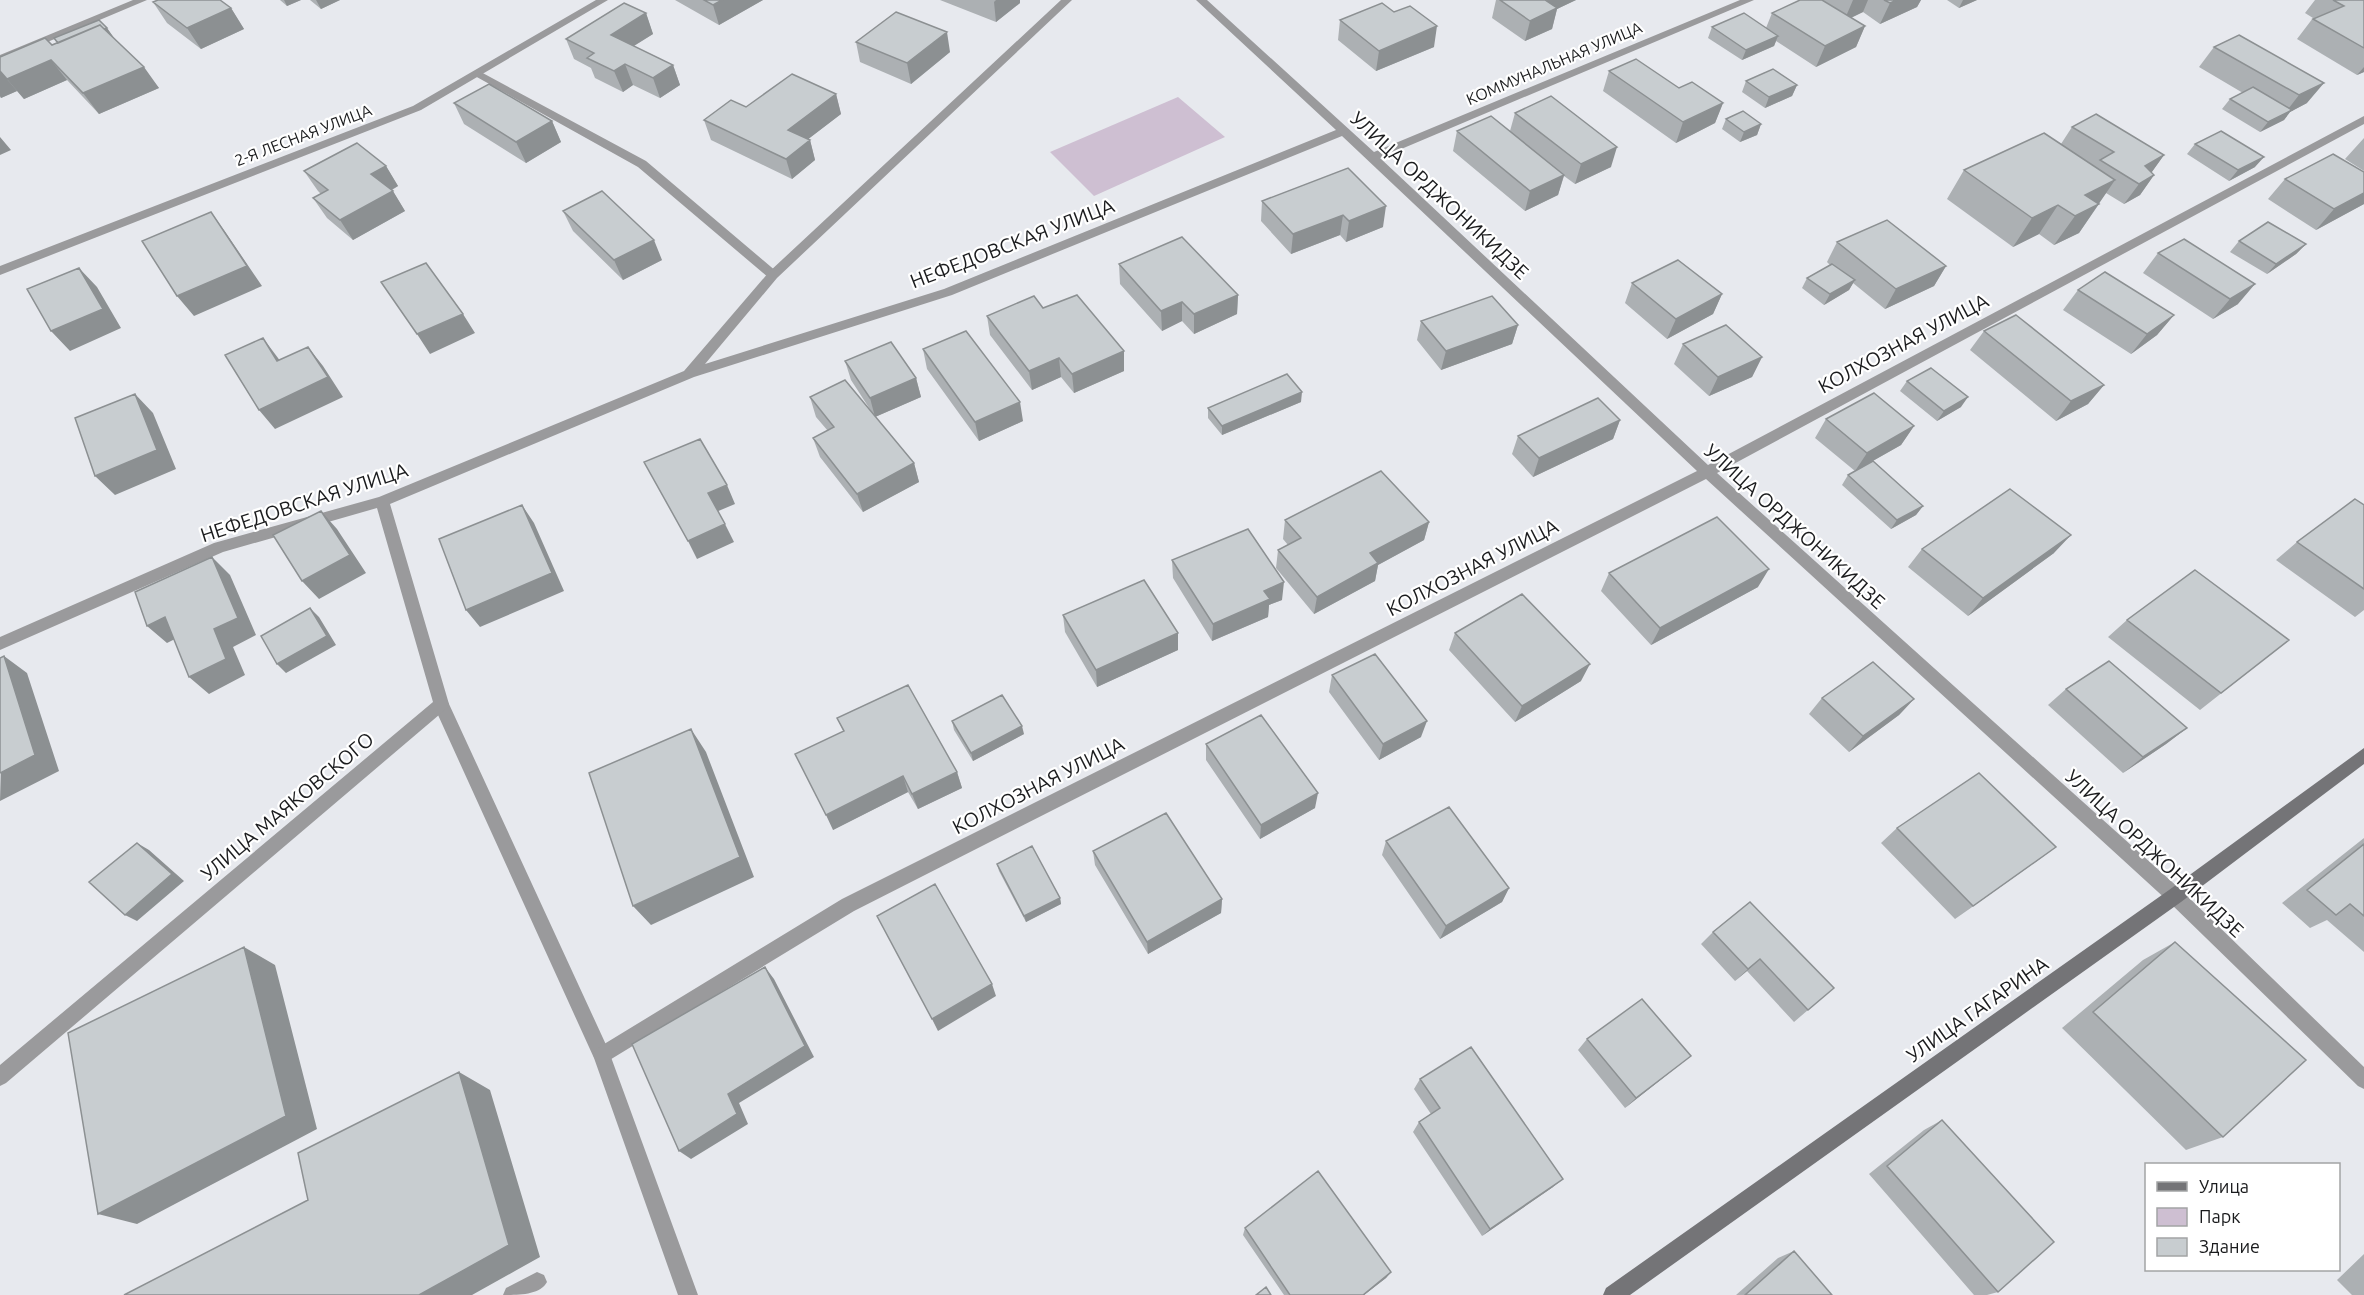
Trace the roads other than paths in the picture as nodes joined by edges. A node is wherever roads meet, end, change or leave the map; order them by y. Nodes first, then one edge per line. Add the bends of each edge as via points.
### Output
1 (142, 0) edge
2 (603, 0) edge
3 (1067, 0) edge
4 (1201, 0) edge
5 (1749, 0) edge
6 (0, 59) edge
7 (479, 74) junction
8 (2364, 119) edge
9 (1342, 131) junction
10 (1372, 157) junction
11 (0, 271) edge
12 (773, 275) junction
13 (689, 374) junction
14 (1707, 472) junction
15 (382, 501) junction
16 (0, 644) edge
17 (441, 704) junction
18 (2364, 755) edge
19 (2175, 896) junction
20 (602, 1055) junction
21 (0, 1077) edge
22 (2364, 1080) edge
23 (537, 1282) dead end
24 (513, 1295) edge
25 (688, 1295) edge
26 (1613, 1295) edge

1 - 6 street
2 - 7 street, 2-Я ЛЕСНАЯ УЛИЦА
3 - 12 street, НЕФЕДОВСКАЯ УЛИЦА
4 - 9 street, УЛИЦА ОРДЖОНИКИДЗЕ
5 - 10 street, КОММУНАЛЬНАЯ УЛИЦА
7 - 11 street, 2-Я ЛЕСНАЯ УЛИЦА via 417,108
7 - 12 street via 642,164
8 - 14 street, КОЛХОЗНАЯ УЛИЦА
9 - 10 street, УЛИЦА ОРДЖОНИКИДЗЕ
9 - 13 street, НЕФЕДОВСКАЯ УЛИЦА via 948,292
10 - 14 street, УЛИЦА ОРДЖОНИКИДЗЕ
12 - 13 street, НЕФЕДОВСКАЯ УЛИЦА
13 - 15 street, НЕФЕДОВСКАЯ УЛИЦА
14 - 19 street, УЛИЦА ОРДЖОНИКИДЗЕ
14 - 20 street, КОЛХОЗНАЯ УЛИЦА via 848,905
15 - 16 street, НЕФЕДОВСКАЯ УЛИЦА via 219,547
15 - 17 street
17 - 20 street
17 - 21 street, УЛИЦА МАЯКОВСКОГО
18 - 19 main road, УЛИЦА ГАГАРИНА
19 - 22 street, УЛИЦА ОРДЖОНИКИДЗЕ
19 - 26 main road, УЛИЦА ГАГАРИНА
20 - 25 street
23 - 24 street

